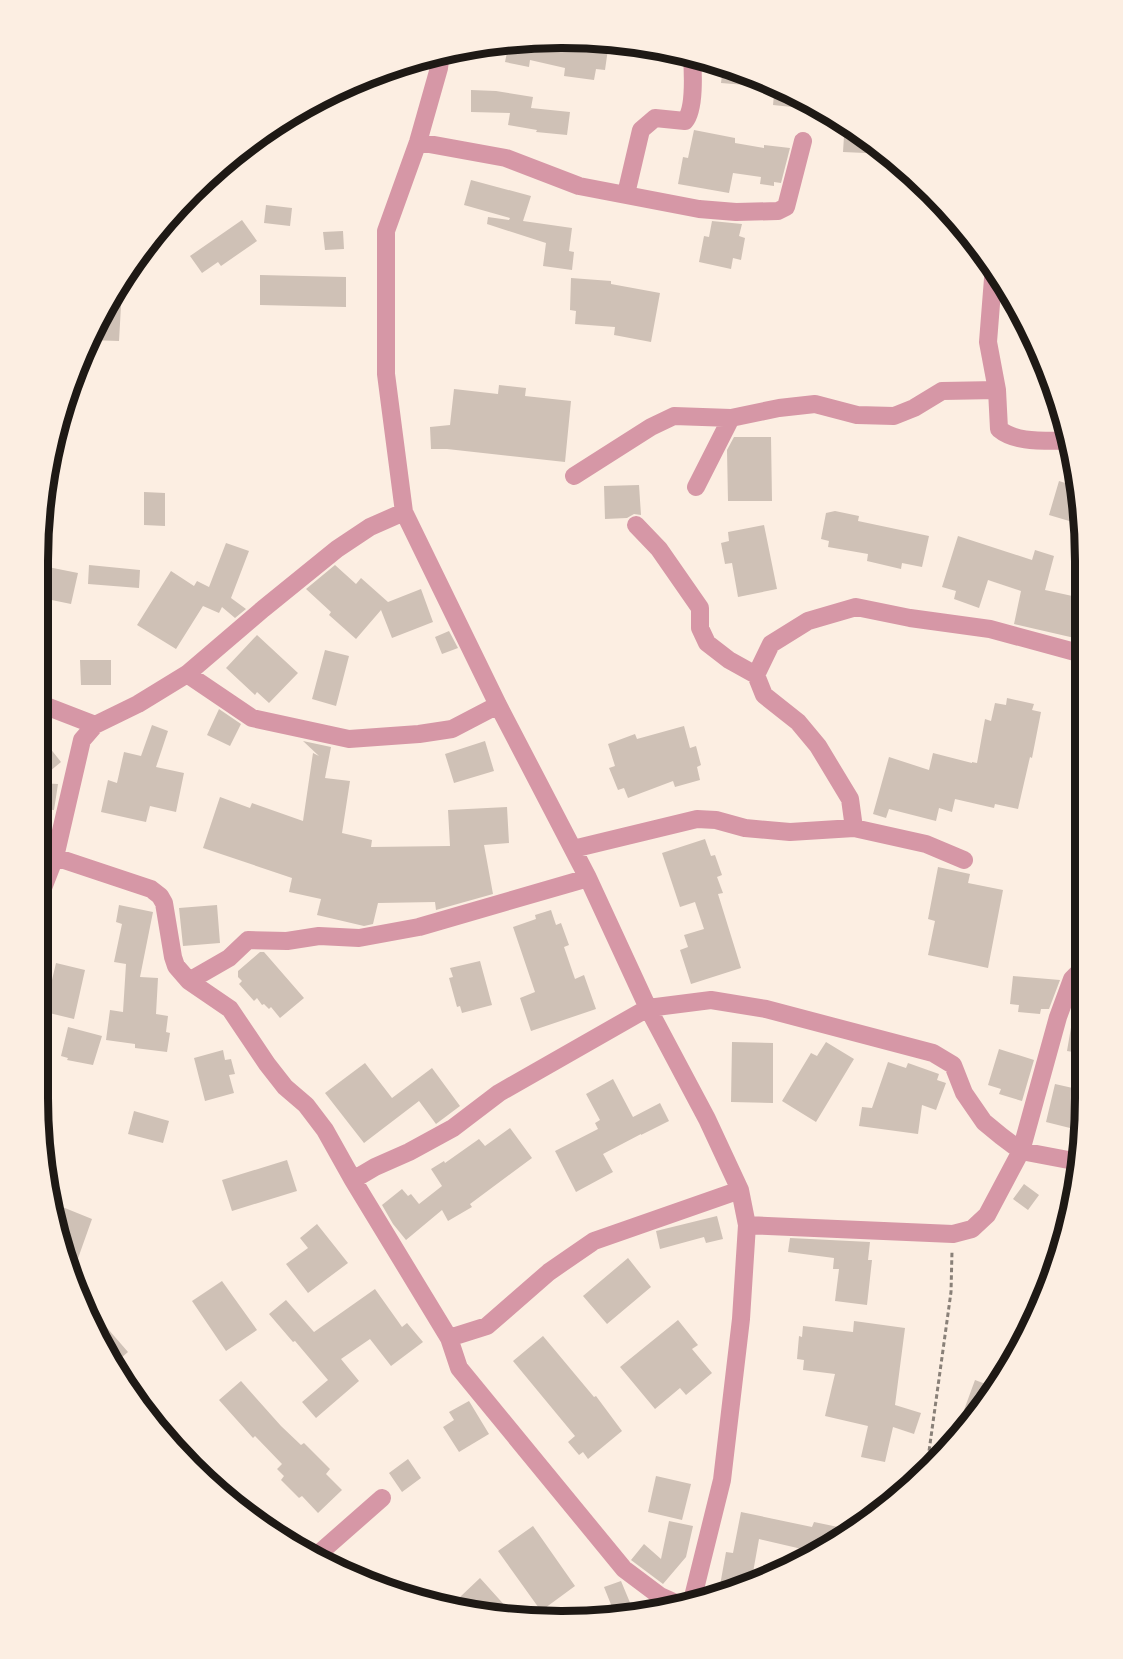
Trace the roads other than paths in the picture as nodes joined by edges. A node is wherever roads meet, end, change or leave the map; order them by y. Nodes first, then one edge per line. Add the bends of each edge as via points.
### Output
1 (440, 63) edge
2 (693, 65) edge
3 (803, 141) dead end
4 (418, 142) junction
5 (626, 194) junction
6 (993, 283) edge
7 (997, 390) junction
8 (731, 418) junction
9 (1061, 441) edge
10 (574, 476) dead end
11 (696, 487) dead end
12 (404, 512) junction
13 (636, 525) dead end
14 (1075, 652) edge
15 (187, 674) junction
16 (756, 675) junction
17 (498, 705) junction
18 (48, 707) edge
19 (95, 725) junction
20 (854, 828) junction
21 (573, 849) junction
22 (55, 857) junction
23 (964, 860) dead end
24 (48, 871) edge
25 (588, 878) junction
26 (1075, 975) edge
27 (189, 981) junction
28 (648, 1008) junction
29 (1021, 1151) junction
30 (1071, 1161) edge
31 (353, 1180) junction
32 (740, 1190) junction
33 (747, 1225) junction
34 (449, 1338) junction
35 (382, 1498) dead end
36 (322, 1551) edge
37 (694, 1594) edge
38 (668, 1600) edge

1 - 4 street
2 - 5 street via 690,115 684,121 655,118 641,130
3 - 5 street via 786,207 778,212 699,209
4 - 5 street via 506,158 579,186
4 - 12 street via 387,231 386,374
6 - 7 street via 988,342
7 - 8 street via 942,391 894,416 857,415 815,404
7 - 9 street via 999,429 1006,435
8 - 10 street via 674,416
8 - 11 street
12 - 15 street via 370,527 338,549
12 - 17 street
13 - 16 street via 659,549 700,608 700,628 707,643
14 - 16 street via 990,629 855,607 808,621 771,644
15 - 17 street via 252,718 349,739 452,729
15 - 19 street
16 - 20 street via 764,695 818,746 850,799
17 - 21 street
18 - 19 street
19 - 22 street via 81,740
20 - 21 street via 790,832 698,819
20 - 23 street via 926,844
21 - 25 street
22 - 24 street
22 - 27 street via 151,889 160,896 172,957
25 - 27 street via 419,927 359,938 248,940 229,958
25 - 28 street
26 - 29 street via 1058,1017
27 - 31 street via 230,1009 285,1087 306,1105 325,1130
28 - 29 street via 711,1000 766,1009 933,1053 953,1065 964,1093 984,1122
28 - 31 street via 499,1093 453,1128
28 - 32 street
29 - 30 street
29 - 33 street via 987,1215 972,1229 953,1234
31 - 34 street
32 - 33 street
32 - 34 street via 594,1241 549,1272 487,1326
33 - 37 street via 741,1319 722,1480
34 - 38 street via 459,1368 605,1548 624,1569
35 - 36 street

